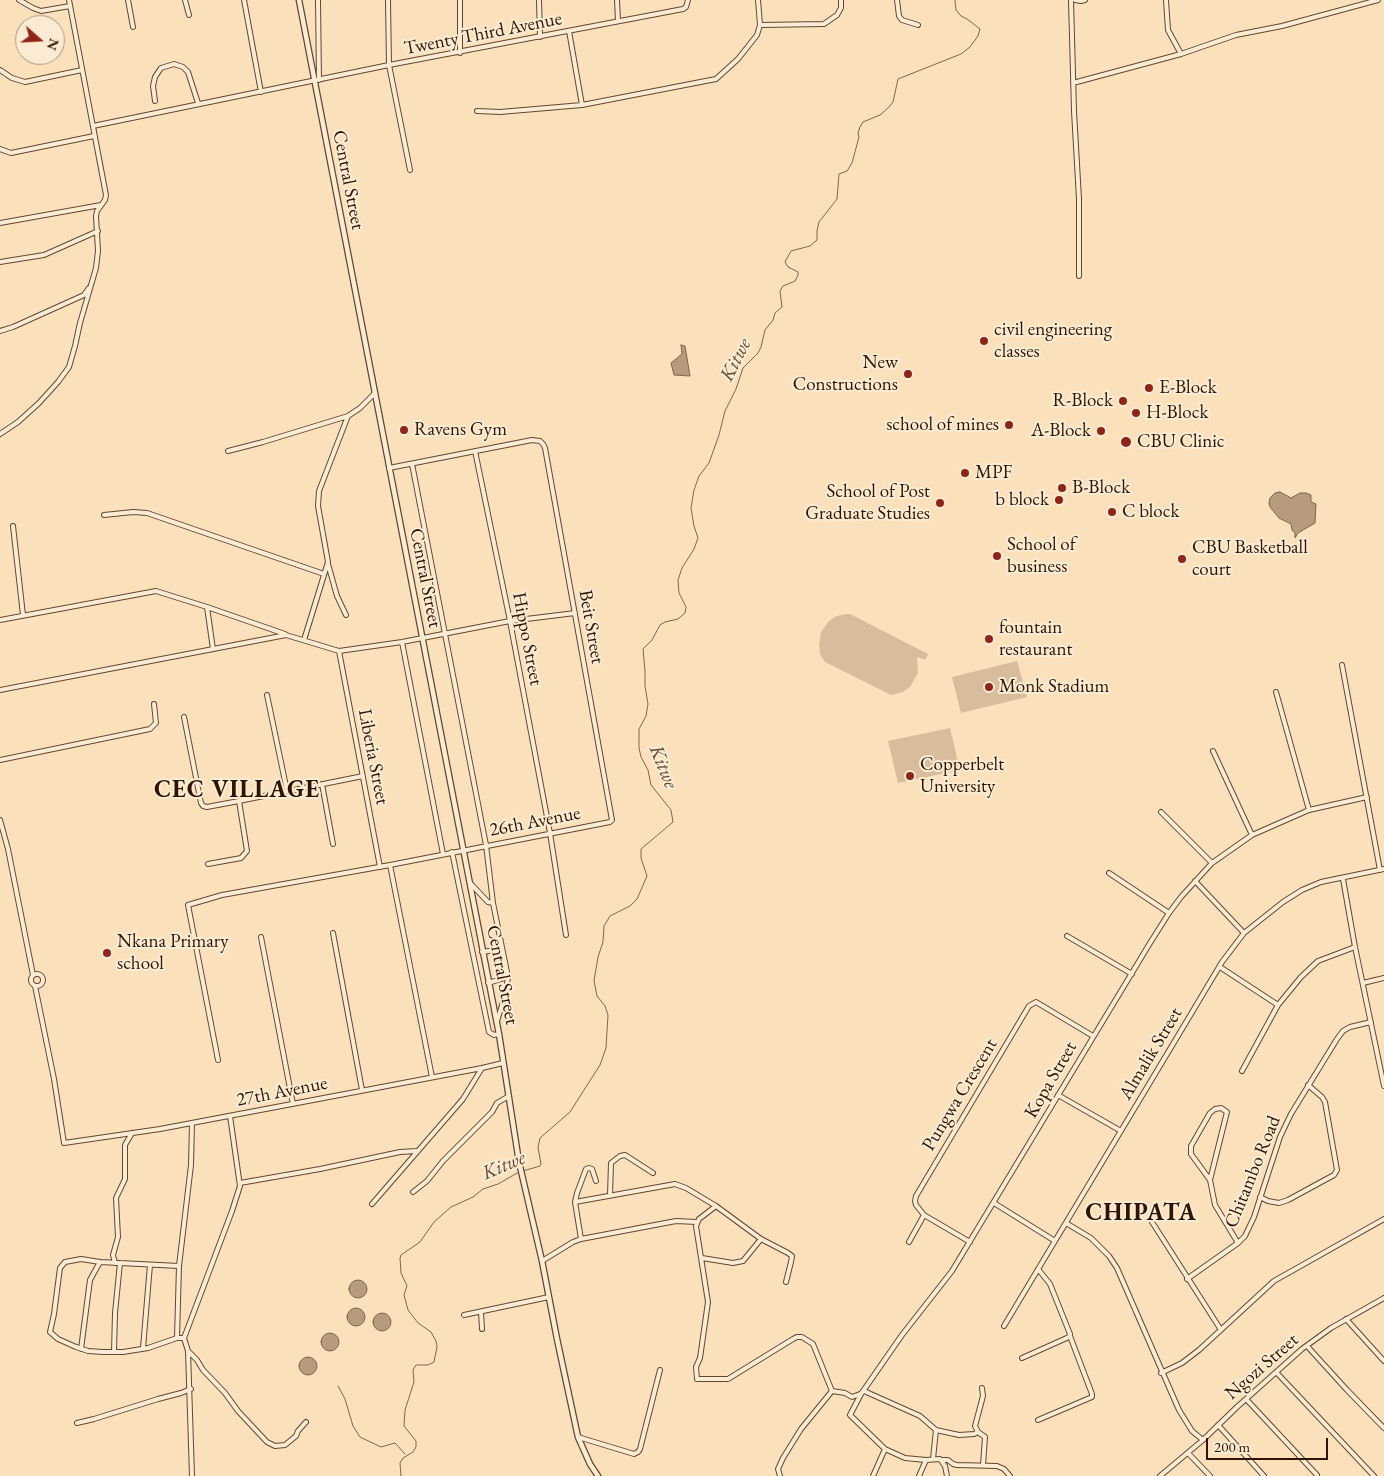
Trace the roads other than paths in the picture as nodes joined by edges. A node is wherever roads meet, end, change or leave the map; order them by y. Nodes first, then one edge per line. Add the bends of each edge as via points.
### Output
1 (19, 0) edge
2 (69, 0) edge
3 (128, 0) edge
4 (186, 0) edge
5 (244, 0) edge
6 (299, 0) edge
7 (318, 0) edge
8 (388, 0) edge
9 (460, 0) edge
10 (539, 0) edge
11 (617, 0) edge
12 (688, 0) edge
13 (758, 0) edge
14 (841, 0) edge
15 (897, 0) edge
16 (1073, 0) edge
17 (1085, 0) edge
18 (1166, 0) edge
19 (1378, 0) edge
20 (70, 6) junction
21 (188, 16) dead end
22 (618, 21) junction
23 (760, 25) junction
24 (918, 25) dead end
25 (133, 26) dead end
26 (569, 31) junction
27 (540, 36) junction
28 (460, 53) junction
29 (1181, 54) junction
30 (389, 65) junction
31 (0, 70) edge
32 (82, 70) junction
33 (317, 80) junction
34 (1073, 83) junction
35 (261, 92) junction
36 (155, 101) dead end
37 (198, 103) junction
38 (582, 105) junction
39 (477, 111) dead end
40 (93, 126) junction
41 (94, 136) junction
42 (0, 149) edge
43 (410, 170) dead end
44 (101, 205) junction
45 (0, 223) edge
46 (98, 231) junction
47 (0, 262) edge
48 (1079, 276) dead end
49 (92, 283) junction
50 (0, 330) edge
51 (375, 393) junction
52 (348, 416) junction
53 (0, 434) edge
54 (228, 451) dead end
55 (475, 451) junction
56 (412, 464) junction
57 (389, 468) junction
58 (104, 515) dead end
59 (12, 526) dead end
60 (328, 562) junction
61 (324, 574) junction
62 (207, 607) junction
63 (575, 613) junction
64 (23, 615) junction
65 (346, 615) dead end
66 (0, 620) edge
67 (510, 621) junction
68 (445, 634) junction
69 (286, 635) junction
70 (422, 638) junction
71 (304, 640) junction
72 (402, 642) junction
73 (214, 649) junction
74 (340, 651) junction
75 (1342, 665) dead end
76 (0, 690) edge
77 (1276, 692) dead end
78 (267, 695) dead end
79 (154, 704) dead end
80 (184, 717) dead end
81 (1213, 751) dead end
82 (0, 760) edge
83 (363, 776) junction
84 (322, 784) junction
85 (287, 791) junction
86 (1367, 797) junction
87 (239, 802) junction
88 (1309, 810) junction
89 (1161, 812) dead end
90 (0, 820) edge
91 (612, 820) joint
92 (550, 833) junction
93 (1252, 835) junction
94 (333, 844) dead end
95 (486, 845) junction
96 (463, 850) junction
97 (452, 852) junction
98 (443, 854) junction
99 (1212, 863) junction
100 (208, 864) dead end
101 (390, 865) junction
102 (380, 867) junction
103 (1382, 869) edge
104 (1109, 873) dead end
105 (1343, 879) junction
106 (1196, 881) junction
107 (469, 882) junction
108 (493, 903) junction
109 (1168, 913) junction
110 (333, 933) dead end
111 (1244, 933) junction
112 (566, 935) dead end
113 (1067, 936) dead end
114 (261, 937) dead end
115 (1355, 947) junction
116 (502, 949) junction
117 (482, 952) junction
118 (1220, 967) junction
119 (1132, 974) junction
120 (33, 975) junction
121 (508, 977) junction
122 (1384, 978) edge
123 (1363, 982) junction
124 (488, 983) junction
125 (35, 986) junction
126 (1278, 1005) junction
127 (496, 1022) junction
128 (1371, 1022) junction
129 (499, 1034) junction
130 (1093, 1036) junction
131 (218, 1060) dead end
132 (503, 1063) junction
133 (482, 1068) junction
134 (1242, 1071) dead end
135 (432, 1076) junction
136 (1383, 1081) edge
137 (1308, 1085) junction
138 (1384, 1086) edge
139 (362, 1090) junction
140 (1058, 1095) junction
141 (509, 1096) junction
142 (292, 1104) junction
143 (230, 1116) junction
144 (192, 1123) junction
145 (1121, 1131) junction
146 (132, 1133) junction
147 (417, 1151) junction
148 (653, 1173) dead end
149 (1210, 1180) junction
150 (596, 1181) dead end
151 (240, 1183) junction
152 (413, 1192) dead end
153 (610, 1195) junction
154 (1260, 1197) junction
155 (575, 1202) junction
156 (994, 1203) junction
157 (372, 1204) dead end
158 (716, 1206) junction
159 (924, 1215) junction
160 (1384, 1219) edge
161 (697, 1222) junction
162 (1152, 1222) dead end
163 (1066, 1223) junction
164 (581, 1239) junction
165 (761, 1239) junction
166 (1055, 1241) junction
167 (909, 1242) dead end
168 (970, 1242) junction
169 (1238, 1243) junction
170 (702, 1258) junction
171 (542, 1260) junction
172 (100, 1262) junction
173 (117, 1263) junction
174 (150, 1265) junction
175 (178, 1266) junction
176 (1038, 1269) junction
177 (1187, 1279) junction
178 (786, 1282) dead end
179 (549, 1297) junction
180 (1384, 1298) edge
181 (480, 1312) junction
182 (464, 1315) dead end
183 (1346, 1320) junction
184 (1004, 1326) dead end
185 (482, 1329) dead end
186 (1221, 1330) junction
187 (1070, 1336) junction
188 (177, 1338) junction
189 (184, 1338) junction
190 (1307, 1346) junction
191 (143, 1348) junction
192 (81, 1349) junction
193 (188, 1351) junction
194 (114, 1352) junction
195 (1022, 1358) dead end
196 (1384, 1361) edge
197 (660, 1370) dead end
198 (1276, 1372) junction
199 (1161, 1373) junction
200 (982, 1388) dead end
201 (191, 1389) junction
202 (832, 1391) junction
203 (863, 1392) junction
204 (1246, 1399) junction
205 (1038, 1420) dead end
206 (306, 1422) dead end
207 (77, 1423) dead end
208 (1218, 1425) junction
209 (1384, 1428) edge
210 (936, 1430) junction
211 (978, 1432) junction
212 (578, 1437) junction
213 (1203, 1440) junction
214 (884, 1449) junction
215 (1188, 1453) junction
216 (933, 1459) junction
217 (940, 1459) junction
218 (926, 1460) junction
219 (983, 1465) junction
220 (1168, 1470) junction
221 (1317, 1474) dead end
222 (192, 1475) edge
223 (185, 1476) edge
224 (598, 1476) edge
225 (780, 1476) edge
226 (873, 1476) edge
227 (919, 1476) edge
228 (947, 1476) edge
229 (1010, 1476) edge
230 (1160, 1476) edge
231 (1172, 1476) edge
232 (1210, 1476) edge
233 (1264, 1476) edge
234 (1374, 1476) edge

1 - 20 street via 41,11
2 - 20 street
3 - 25 street
4 - 21 street
5 - 35 street
6 - 33 street, Central Street
7 - 33 street
8 - 30 street
9 - 28 street
10 - 27 street
11 - 22 street
12 - 22 street, Twenty Third Avenue via 683,9
13 - 23 street
14 - 23 street via 837,15 824,24
15 - 24 street via 902,20
16 - 17 street
16 - 34 street
18 - 29 street via 1168,30
19 - 29 street via 1236,35
20 - 32 street
22 - 26 street, Twenty Third Avenue
23 - 38 street via 757,35 738,59 716,79
26 - 27 street, Twenty Third Avenue
26 - 38 street
27 - 28 street, Twenty Third Avenue
28 - 30 street, Twenty Third Avenue
29 - 34 street
30 - 33 street, Twenty Third Avenue
30 - 43 street
31 - 32 street via 25,82
32 - 40 street
33 - 35 street, Twenty Third Avenue
33 - 51 street, Central Street
34 - 48 street
35 - 37 street, Twenty Third Avenue
36 - 37 street via 155,77 161,68 174,64 188,72
37 - 40 street, Twenty Third Avenue
38 - 39 street
40 - 41 street
41 - 42 street via 11,152
41 - 44 street via 106,195
44 - 45 street
44 - 46 street via 96,216
46 - 47 street via 44,255
46 - 49 street
49 - 50 street via 84,295
49 - 53 street via 69,367 38,403
51 - 52 street
51 - 57 street, Central Street
52 - 54 street
52 - 60 street via 318,498
55 - 56 street
55 - 63 street, Beit Street via 532,440 540,441 545,448
55 - 67 street, Hippo Street
56 - 57 street
56 - 68 street
57 - 70 street, Central Street
58 - 61 street via 147,513
59 - 64 street
60 - 61 street
60 - 65 street
61 - 71 street
62 - 64 street via 156,591
62 - 69 street
62 - 73 street
63 - 67 street
63 - 91 street, Beit Street
64 - 66 street
67 - 68 street
67 - 92 street, Hippo Street
68 - 70 street
68 - 95 street
69 - 71 street
69 - 73 street
70 - 72 street
70 - 96 street, Central Street
71 - 74 street
72 - 74 street
72 - 98 street
73 - 76 street
74 - 83 street, Liberia Street
75 - 86 street
77 - 88 street
78 - 85 street
79 - 82 street via 156,723 150,729
80 - 87 street via 201,803 207,807
81 - 93 street
83 - 84 street
83 - 102 street, Liberia Street
84 - 85 street
84 - 94 street
85 - 87 street
86 - 88 street, Kopa Street
86 - 103 street
87 - 100 street via 247,851 241,858
88 - 93 street, Kopa Street
89 - 99 street
90 - 120 street
91 - 92 street, 26th Avenue
92 - 95 street, 26th Avenue
92 - 112 street, Hippo Street
93 - 99 street, Kopa Street
95 - 96 street, 26th Avenue
95 - 108 street
96 - 97 street, 26th Avenue
96 - 107 street, Central Street
97 - 98 street, 26th Avenue
97 - 129 street via 489,1032
98 - 101 street, 26th Avenue
99 - 106 street, Kopa Street
101 - 102 street, 26th Avenue
101 - 135 street
102 - 131 street, 26th Avenue via 222,895 188,905
103 - 105 street, Almalik Street
104 - 109 street
105 - 111 street, Almalik Street via 1322,882 1302,890
105 - 115 street
106 - 109 street, Kopa Street
106 - 111 street
107 - 108 street via 488,902
107 - 117 street, Central Street
108 - 116 street
109 - 119 street, Kopa Street
110 - 139 street
111 - 118 street, Almalik Street
113 - 119 street
114 - 142 street
115 - 123 street
115 - 126 street via 1318,961
116 - 117 street
116 - 121 street
117 - 124 street, Central Street
118 - 126 street
118 - 145 street, Almalik Street
119 - 130 street, Kopa Street
120 - 125 street via 31,981
120 - 125 street via 39,974 43,979 41,985
121 - 124 street
121 - 127 street
122 - 123 street
123 - 128 street
124 - 127 street, Central Street
125 - 146 street, 27th Avenue via 64,1143
126 - 134 street
127 - 129 street, Central Street
128 - 136 street
128 - 137 street, Chitambo Road via 1343,1032
129 - 132 street, Central Street
130 - 140 street, Kopa Street
130 - 159 street, Pungwa Crescent via 1036,1002 1029,1006 916,1196 916,1205
132 - 133 street, 27th Avenue
132 - 141 street, Central Street
133 - 135 street, 27th Avenue
133 - 147 street via 463,1099
135 - 139 street, 27th Avenue
136 - 138 street
137 - 154 street, Chitambo Road via 1280,1137
137 - 154 street via 1325,1102 1337,1170 1334,1175 1288,1200 1279,1203
139 - 142 street, 27th Avenue
140 - 145 street
140 - 156 street, Kopa Street
141 - 152 street via 497,1103 427,1181
141 - 171 street, Central Street
142 - 143 street, 27th Avenue
143 - 144 street, 27th Avenue
143 - 151 street
144 - 146 street, 27th Avenue
144 - 175 street via 191,1165
145 - 163 street, Almalik Street
146 - 173 street via 125,1146 125,1179 116,1198 118,1237 113,1255
147 - 151 street
147 - 157 street
148 - 153 street via 624,1155 620,1156 611,1163
149 - 149 street via 1227,1112 1225,1109 1215,1109 1210,1114 1191,1146 1191,1154
149 - 169 street via 1215,1205
150 - 155 street via 592,1169 586,1169
151 - 189 street
153 - 155 street
153 - 158 street via 675,1184
154 - 169 street, Chitambo Road via 1249,1229
155 - 164 street
156 - 166 street
156 - 168 street, Kopa Street
158 - 161 street
158 - 165 street
159 - 167 street
159 - 168 street
160 - 186 street via 1274,1282
161 - 164 street via 676,1221
161 - 170 street
162 - 177 street
163 - 166 street, Almalik Street
163 - 199 street via 1092,1238 1110,1256
164 - 171 street
165 - 170 street via 743,1261 733,1263
165 - 178 street via 792,1256
166 - 176 street, Almalik Street
168 - 203 street, Kopa Street via 942,1286 902,1335
169 - 177 street, Chitambo Road
170 - 202 street via 708,1311 696,1367 697,1379 728,1379 797,1336 813,1344
171 - 179 street, Central Street
172 - 173 street
172 - 192 street via 90,1280
172 - 192 street via 71,1259 60,1268 50,1332
173 - 174 street
173 - 194 street
174 - 175 street
174 - 191 street
175 - 188 street
176 - 184 street, Almalik Street
176 - 187 street via 1050,1284
177 - 186 street
179 - 181 street
179 - 212 street, Central Street
180 - 183 street, Ngozi Street
181 - 182 street
181 - 185 street
183 - 190 street, Ngozi Street
183 - 196 street
186 - 199 street via 1191,1356
187 - 195 street
187 - 205 street via 1092,1397
188 - 189 street
188 - 191 street
189 - 193 street
190 - 198 street, Ngozi Street
190 - 209 street
191 - 194 street
192 - 194 street
193 - 201 street
193 - 206 street via 267,1442 274,1446 285,1445
197 - 212 street via 638,1452 634,1454
198 - 204 street, Ngozi Street
198 - 234 street
199 - 213 street via 1184,1420
200 - 211 street via 975,1426
201 - 207 street
201 - 222 street
202 - 203 street via 852,1398
202 - 225 street via 801,1429 783,1458 778,1469
203 - 210 street via 920,1416
203 - 214 street, Kopa Street via 850,1416
204 - 208 street, Ngozi Street
204 - 221 street
208 - 213 street, Ngozi Street
208 - 233 street
210 - 211 street via 959,1435
210 - 216 street
211 - 219 street via 985,1437
212 - 224 street, Central Street
213 - 215 street, Ngozi Street
214 - 218 street via 905,1458
214 - 226 street
215 - 220 street, Ngozi Street
215 - 232 street
216 - 217 street
216 - 218 street
217 - 219 street via 957,1465
217 - 228 street
218 - 227 street
219 - 229 street via 1001,1467
220 - 230 street, Ngozi Street
220 - 231 street
222 - 223 street

